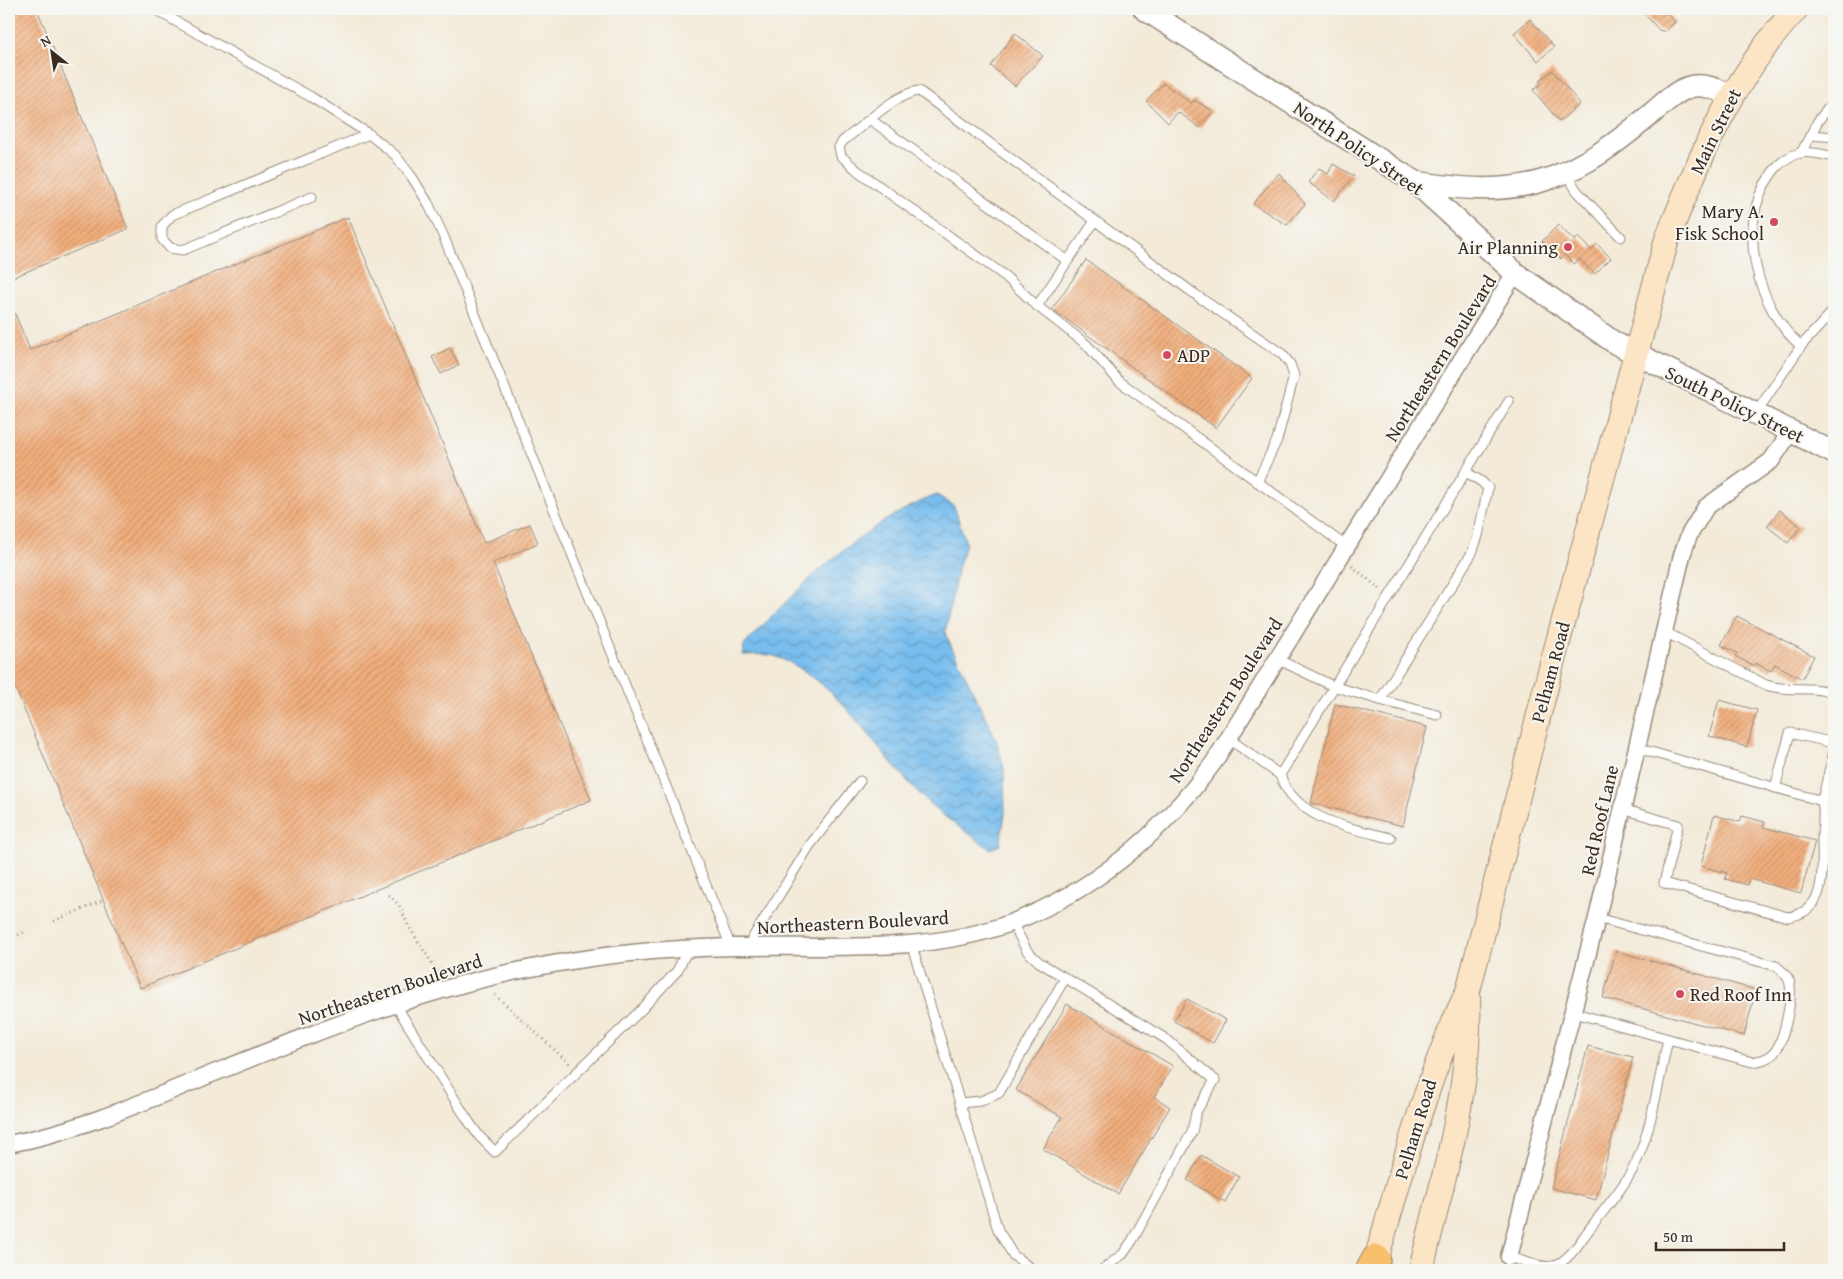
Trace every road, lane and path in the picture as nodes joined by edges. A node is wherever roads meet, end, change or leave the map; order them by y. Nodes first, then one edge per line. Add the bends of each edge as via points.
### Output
1 (154, 9) edge
2 (1144, 9) edge
3 (1796, 9) edge
4 (1731, 95) junction
5 (1834, 100) edge
6 (871, 120) junction
7 (369, 134) junction
8 (1812, 135) junction
9 (1834, 137) edge
10 (1801, 153) junction
11 (1834, 157) edge
12 (1566, 172) junction
13 (1415, 182) junction
14 (312, 197) dead end
15 (1096, 221) junction
16 (1621, 237) dead end
17 (1068, 261) junction
18 (1515, 273) junction
19 (1037, 306) junction
20 (1834, 310) edge
21 (1801, 346) junction
22 (1636, 354) junction
23 (1509, 401) dead end
24 (1756, 414) junction
25 (1791, 431) junction
26 (1834, 453) edge
27 (1466, 472) junction
28 (1257, 482) junction
29 (1347, 547) junction
30 (1352, 566) dead end
31 (1390, 596) junction
32 (1665, 632) junction
33 (1277, 660) junction
34 (1333, 686) junction
35 (1834, 694) edge
36 (1380, 700) junction
37 (1437, 715) dead end
38 (1229, 739) junction
39 (1834, 743) edge
40 (1636, 748) junction
41 (1834, 751) edge
42 (1280, 775) junction
43 (860, 782) dead end
44 (1775, 788) junction
45 (1822, 801) junction
46 (1622, 809) junction
47 (1390, 838) dead end
48 (389, 895) dead end
49 (104, 900) dead end
50 (1597, 918) junction
51 (54, 921) dead end
52 (1012, 922) junction
53 (25, 932) dead end
54 (9, 939) edge
55 (910, 943) junction
56 (731, 947) junction
57 (748, 947) junction
58 (688, 949) junction
59 (438, 973) dead end
60 (1065, 978) junction
61 (1468, 992) junction
62 (495, 994) dead end
63 (395, 1004) junction
64 (1571, 1012) junction
65 (1668, 1040) junction
66 (560, 1054) dead end
67 (960, 1103) junction
68 (9, 1144) edge
69 (1509, 1256) joint
70 (1373, 1267) edge
71 (1033, 1270) edge
72 (1102, 1270) edge
73 (1421, 1270) edge

1 - 7 lane via 311,96
2 - 13 street, North Policy Street
3 - 4 main road, Main Street via 1772,35
4 - 12 street via 1708,87 1688,87 1605,150
4 - 22 main road, Main Street via 1689,183 1668,239
5 - 8 lane
6 - 15 lane via 900,98 919,91
6 - 17 lane
6 - 19 lane via 843,141 839,147 841,156 879,187 1006,276
7 - 14 lane via 172,215 162,226 162,239 170,248 183,250
7 - 56 lane via 395,155 412,176 443,235
8 - 9 lane
8 - 10 lane
10 - 11 lane
10 - 21 lane via 1790,156 1776,168 1763,186 1755,206 1754,235 1758,279 1781,323
12 - 13 street via 1534,183 1490,189
12 - 16 lane via 1577,192
13 - 18 street, North Policy Street
15 - 17 lane
15 - 28 lane via 1282,354 1290,364 1294,376 1277,440
17 - 19 lane
18 - 22 street, North Policy Street via 1603,335
18 - 29 street, Northeastern Boulevard
19 - 28 lane via 1086,344 1119,381
20 - 21 lane
21 - 24 lane
22 - 24 street, South Policy Street
22 - 61 main road, Pelham Road
23 - 27 lane
24 - 25 street, South Policy Street
25 - 26 street, South Policy Street
25 - 32 street, Red Roof Lane via 1771,461 1706,507 1682,555
27 - 31 lane
27 - 36 lane via 1488,488 1478,536 1456,580
28 - 29 lane
29 - 33 street, Northeastern Boulevard
30 - 31 path
31 - 34 lane
32 - 35 lane via 1766,685 1780,690 1816,687
32 - 40 street, Red Roof Lane
33 - 34 lane
33 - 38 street, Northeastern Boulevard
34 - 36 lane
34 - 42 lane
36 - 37 lane
38 - 42 lane
38 - 52 street, Northeastern Boulevard via 1198,784 1141,844 1098,878 1045,908
39 - 44 lane via 1790,733
40 - 44 lane
40 - 46 street, Red Roof Lane
41 - 45 lane
42 - 47 lane via 1291,795 1316,815 1352,829
43 - 57 lane via 810,845
44 - 45 lane
45 - 46 lane via 1825,814 1823,869 1816,902 1809,910 1788,917 1664,883 1678,825
46 - 50 street, Red Roof Lane
48 - 59 path via 399,905 409,928
49 - 51 path
50 - 64 street, Red Roof Lane
50 - 65 lane via 1763,961 1776,966 1789,981 1790,992 1779,1044 1773,1054 1763,1060 1742,1060
52 - 55 street, Northeastern Boulevard via 963,937
52 - 60 lane via 1032,956
53 - 54 path
55 - 57 street, Northeastern Boulevard
55 - 67 lane
56 - 57 street, Northeastern Boulevard
56 - 58 street, Northeastern Boulevard
58 - 63 street, Northeastern Boulevard via 607,956 530,968
58 - 63 lane via 677,971 642,1009 496,1152 467,1119
60 - 67 lane via 999,1093 991,1098
60 - 72 lane via 1166,1040 1215,1080 1196,1112 1192,1132 1132,1241 1123,1254
61 - 70 main road, Pelham Road via 1432,1076
61 - 73 main road, Pelham Road via 1470,1035 1465,1075
62 - 66 path
63 - 68 street, Northeastern Boulevard via 284,1044 84,1124
64 - 65 lane
64 - 69 street, Red Roof Lane
65 - 69 lane via 1644,1139 1624,1184 1561,1262 1542,1266
67 - 71 lane via 998,1230 1013,1255

